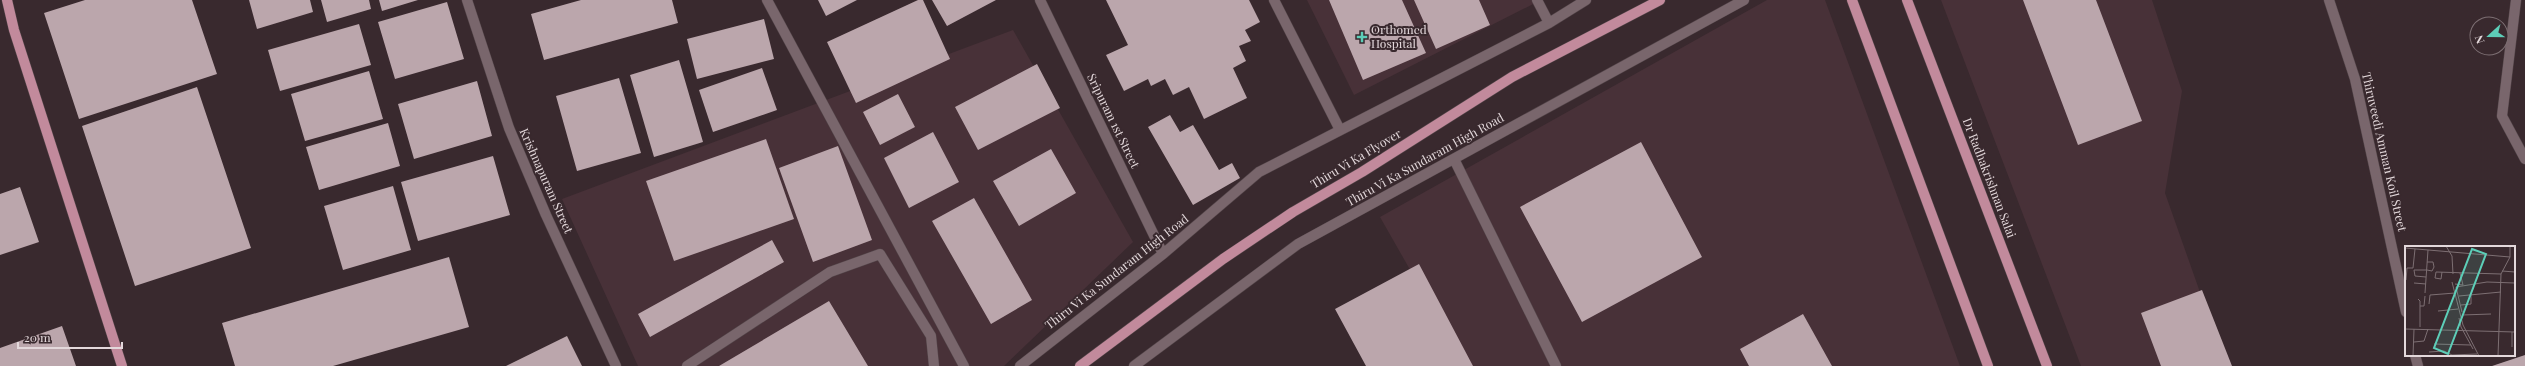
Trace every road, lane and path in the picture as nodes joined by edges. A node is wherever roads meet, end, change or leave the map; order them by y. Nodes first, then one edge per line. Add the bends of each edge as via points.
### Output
1 (7, 0) edge
2 (467, 0) edge
3 (767, 0) edge
4 (1040, 0) edge
5 (1274, 0) edge
6 (1537, 0) edge
7 (1586, 0) edge
8 (1660, 0) edge
9 (1744, 0) edge
10 (1852, 0) edge
11 (1907, 0) edge
12 (2329, 0) edge
13 (2516, 0) edge
14 (1549, 23) junction
15 (1340, 130) junction
16 (1454, 159) junction
17 (2525, 159) edge
18 (1163, 254) junction
19 (2405, 307) edge
20 (2415, 356) edge
21 (1138, 365) edge
22 (122, 366) edge
23 (616, 366) edge
24 (687, 366) edge
25 (934, 366) edge
26 (964, 366) edge
27 (1020, 366) edge
28 (1080, 366) edge
29 (1556, 366) edge
30 (1988, 366) edge
31 (2047, 366) edge
32 (2418, 366) edge

1 - 22 main road via 14,30
2 - 23 street, Krishnapuram Street via 509,128
3 - 26 street
4 - 18 street, Sripuram 1st Street
5 - 15 street
6 - 14 street
7 - 14 street, Thiru Vi Ka Sundaram High Road
8 - 28 main road, Thiru Vi Ka Flyover via 1512,77 1362,172 1293,212 1222,258
9 - 16 street, Thiru Vi Ka Sundaram High Road
10 - 30 main road
11 - 31 main road, Dr Radhakrishnan Salai
12 - 19 street, Thiruveedi Amman Koil Street via 2355,79
13 - 17 street via 2502,116
14 - 15 street, Thiru Vi Ka Sundaram High Road
15 - 18 street, Thiru Vi Ka Sundaram High Road via 1258,172
16 - 21 street, Thiru Vi Ka Sundaram High Road via 1298,244
16 - 29 street
18 - 27 street, Thiru Vi Ka Sundaram High Road
20 - 32 street
24 - 25 street via 830,272 880,254 931,336

